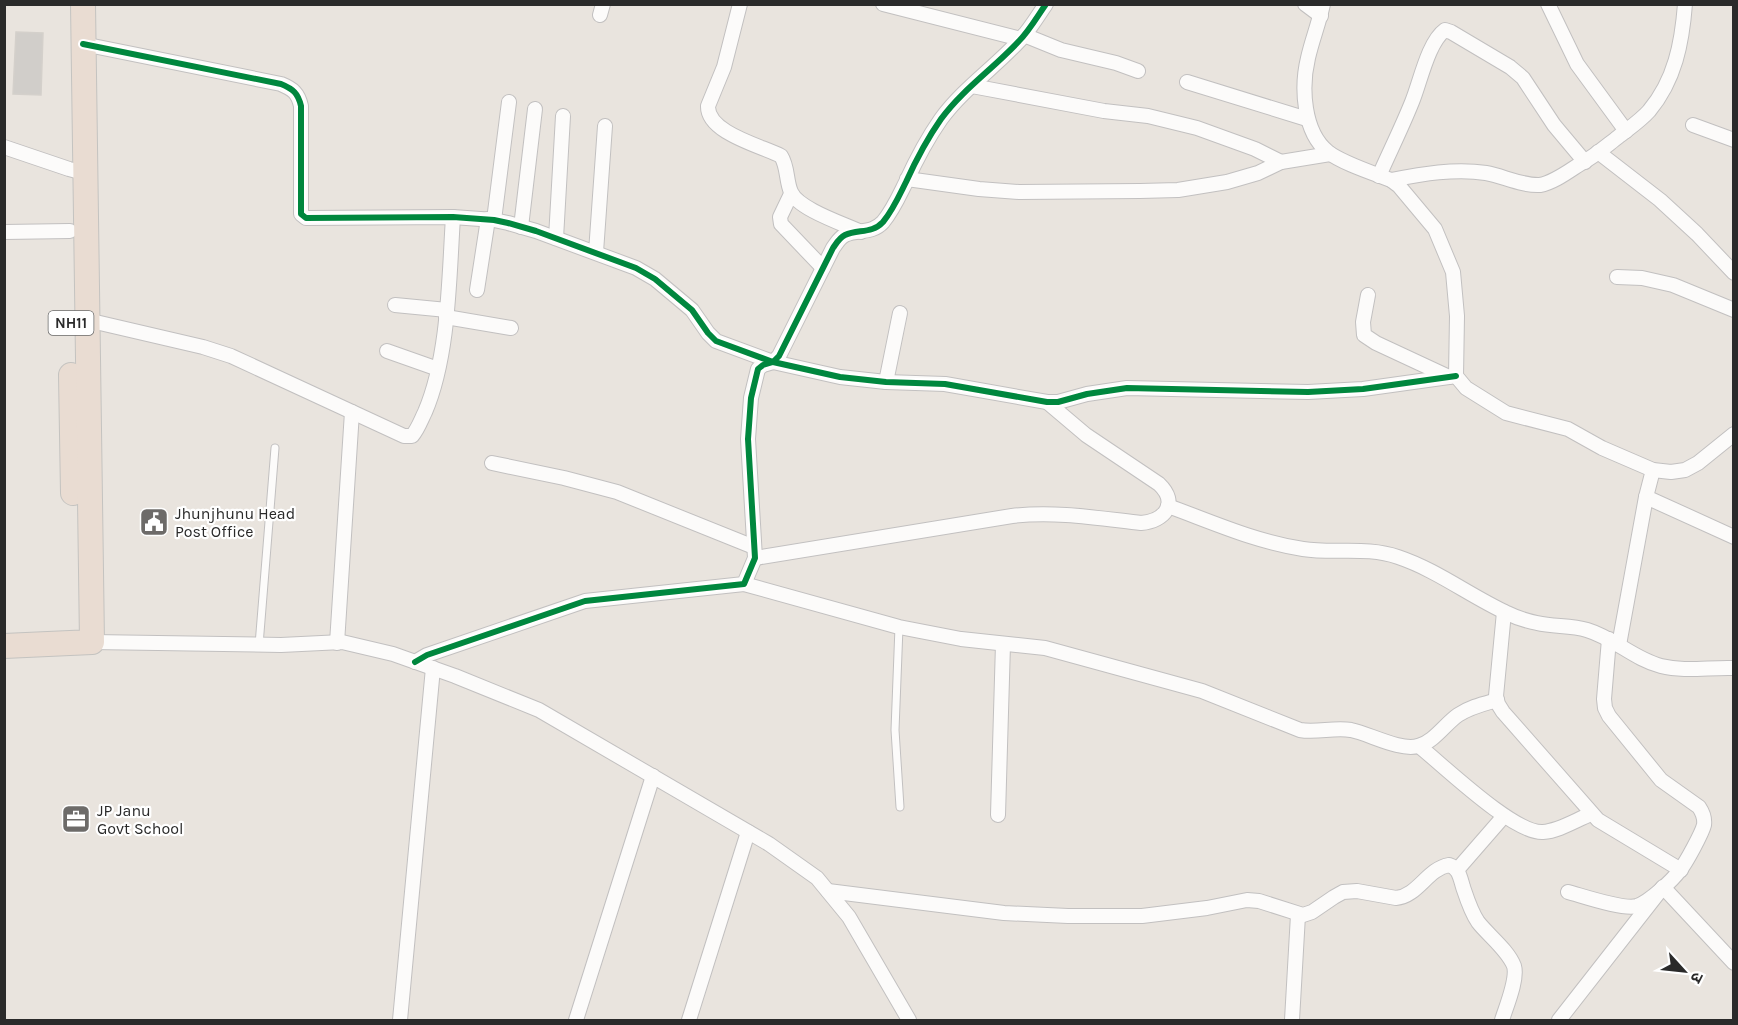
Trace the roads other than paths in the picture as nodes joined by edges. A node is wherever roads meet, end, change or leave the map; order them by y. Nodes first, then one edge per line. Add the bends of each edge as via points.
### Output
1 (67, 4) edge
2 (82, 4) edge
3 (740, 4) edge
4 (883, 4) edge
5 (1046, 4) edge
6 (1305, 4) edge
7 (1548, 4) edge
8 (1685, 4) edge
9 (1322, 10) edge
10 (1023, 37) junction
11 (82, 44) junction
12 (1138, 71) dead end
13 (1187, 82) dead end
14 (972, 86) junction
15 (509, 102) dead end
16 (535, 109) dead end
17 (562, 116) dead end
18 (1307, 118) junction
19 (1693, 125) dead end
20 (605, 126) dead end
21 (1626, 131) junction
22 (1734, 140) edge
23 (4, 147) edge
24 (1598, 152) junction
25 (1330, 154) junction
26 (1281, 162) junction
27 (1585, 162) junction
28 (77, 171) junction
29 (1385, 178) junction
30 (907, 179) junction
31 (791, 194) junction
32 (453, 217) junction
33 (491, 220) junction
34 (522, 227) junction
35 (70, 231) junction
36 (4, 232) edge
37 (861, 232) junction
38 (556, 238) junction
39 (596, 252) junction
40 (823, 268) junction
41 (1734, 273) edge
42 (1617, 277) dead end
43 (477, 290) dead end
44 (1368, 295) dead end
45 (395, 305) dead end
46 (1734, 310) edge
47 (900, 313) dead end
48 (447, 314) junction
49 (87, 320) junction
50 (510, 328) dead end
51 (387, 351) dead end
52 (773, 362) junction
53 (438, 369) junction
54 (1453, 377) junction
55 (886, 382) junction
56 (1047, 402) junction
57 (352, 412) junction
58 (1734, 434) edge
59 (275, 448) dead end
60 (492, 463) dead end
61 (1653, 470) junction
62 (1646, 497) junction
63 (1168, 506) junction
64 (1734, 537) edge
65 (754, 553) junction
66 (744, 584) junction
67 (1504, 612) junction
68 (899, 627) junction
69 (84, 642) junction
70 (1614, 642) junction
71 (337, 643) junction
72 (1003, 644) junction
73 (4, 645) edge
74 (259, 645) junction
75 (415, 662) junction
76 (433, 668) junction
77 (1734, 668) edge
78 (1497, 700) junction
79 (1419, 746) junction
80 (653, 776) junction
81 (900, 807) dead end
82 (1591, 814) junction
83 (998, 815) dead end
84 (1504, 816) junction
85 (748, 832) junction
86 (1457, 870) junction
87 (1681, 870) junction
88 (1663, 887) junction
89 (828, 891) junction
90 (1568, 892) dead end
91 (1298, 915) junction
92 (1734, 963) edge
93 (903, 1017) edge
94 (400, 1020) edge
95 (576, 1020) edge
96 (689, 1020) edge
97 (1292, 1020) edge
98 (1502, 1020) edge
99 (1559, 1020) edge

1 - 28 highway, NH11
2 - 11 highway, NH11
3 - 31 street via 708,113 737,137 781,156
4 - 10 street
5 - 10 street
6 - 9 street
7 - 21 street via 1577,64
8 - 21 street via 1683,36 1662,94
9 - 18 street via 1307,59
10 - 12 street
10 - 14 street
11 - 28 highway, NH11
11 - 32 street via 292,89 301,106 301,210 306,218
13 - 18 street
14 - 26 street via 1148,116 1233,141
14 - 30 street via 931,133
15 - 33 street
16 - 34 street
17 - 38 street
18 - 25 street via 1317,142
19 - 22 street
20 - 39 street
21 - 24 street
23 - 28 street
24 - 27 street
24 - 41 street via 1698,234
25 - 26 street
25 - 29 street
26 - 30 street via 1227,182 1178,190 1019,192
27 - 29 street via 1540,185 1467,171
27 - 29 street via 1523,78 1445,30 1431,51
28 - 35 highway, NH11
28 - 49 highway, NH11
29 - 54 street via 1399,186 1435,229 1453,272 1457,316
30 - 37 street via 879,226
31 - 37 street via 809,208
31 - 40 street via 780,217 781,224
32 - 33 street
32 - 48 street
33 - 34 street
33 - 43 street
34 - 38 street
35 - 36 street
35 - 69 highway, NH11 via 72,437
37 - 40 street via 839,240
38 - 39 street
39 - 52 street via 655,279 692,310 717,341
40 - 52 street
42 - 46 street via 1672,285
44 - 54 street via 1364,335
45 - 48 street
47 - 55 street
48 - 50 street
48 - 53 street
49 - 57 street via 231,356
49 - 69 highway, NH11
51 - 53 street
52 - 55 street via 840,377
52 - 65 street via 756,371 748,419
53 - 57 street via 429,402 412,436
54 - 56 street via 1308,392 1119,388
54 - 61 street via 1506,413 1568,429
55 - 56 street via 945,384
56 - 63 street via 1086,435 1159,483 1167,491
57 - 71 street
58 - 61 street via 1684,470
59 - 74 lane
60 - 65 street via 617,492
61 - 62 street
62 - 64 street
62 - 70 street
63 - 65 street via 1159,519 1151,522 1030,514
63 - 67 street via 1286,546 1396,556 1432,571
65 - 66 street
66 - 68 street
66 - 75 street via 585,601 427,654
67 - 70 street via 1539,624 1584,629
67 - 78 street
68 - 72 street
68 - 81 lane via 895,730
69 - 73 highway
69 - 74 street
70 - 77 street via 1647,661 1671,668
70 - 87 street via 1604,699 1609,716 1661,780 1703,813 1702,830
71 - 74 street
71 - 75 street
72 - 79 street via 1045,648 1202,691 1300,730 1352,730 1401,745
72 - 83 street
75 - 76 street
76 - 80 street via 539,710
76 - 94 street
78 - 79 street via 1458,715
78 - 82 street via 1517,729
79 - 84 street
80 - 85 street
80 - 95 street
82 - 84 street via 1542,832
82 - 87 street
84 - 86 street
85 - 89 street via 817,878
85 - 96 street
86 - 91 street via 1444,866 1402,897 1350,891 1308,914
86 - 98 street via 1477,920 1514,966
87 - 88 street
88 - 90 street via 1631,907
88 - 92 street
88 - 99 street
89 - 91 street via 1004,914 1142,916 1247,900
89 - 93 street via 849,917
91 - 97 street

